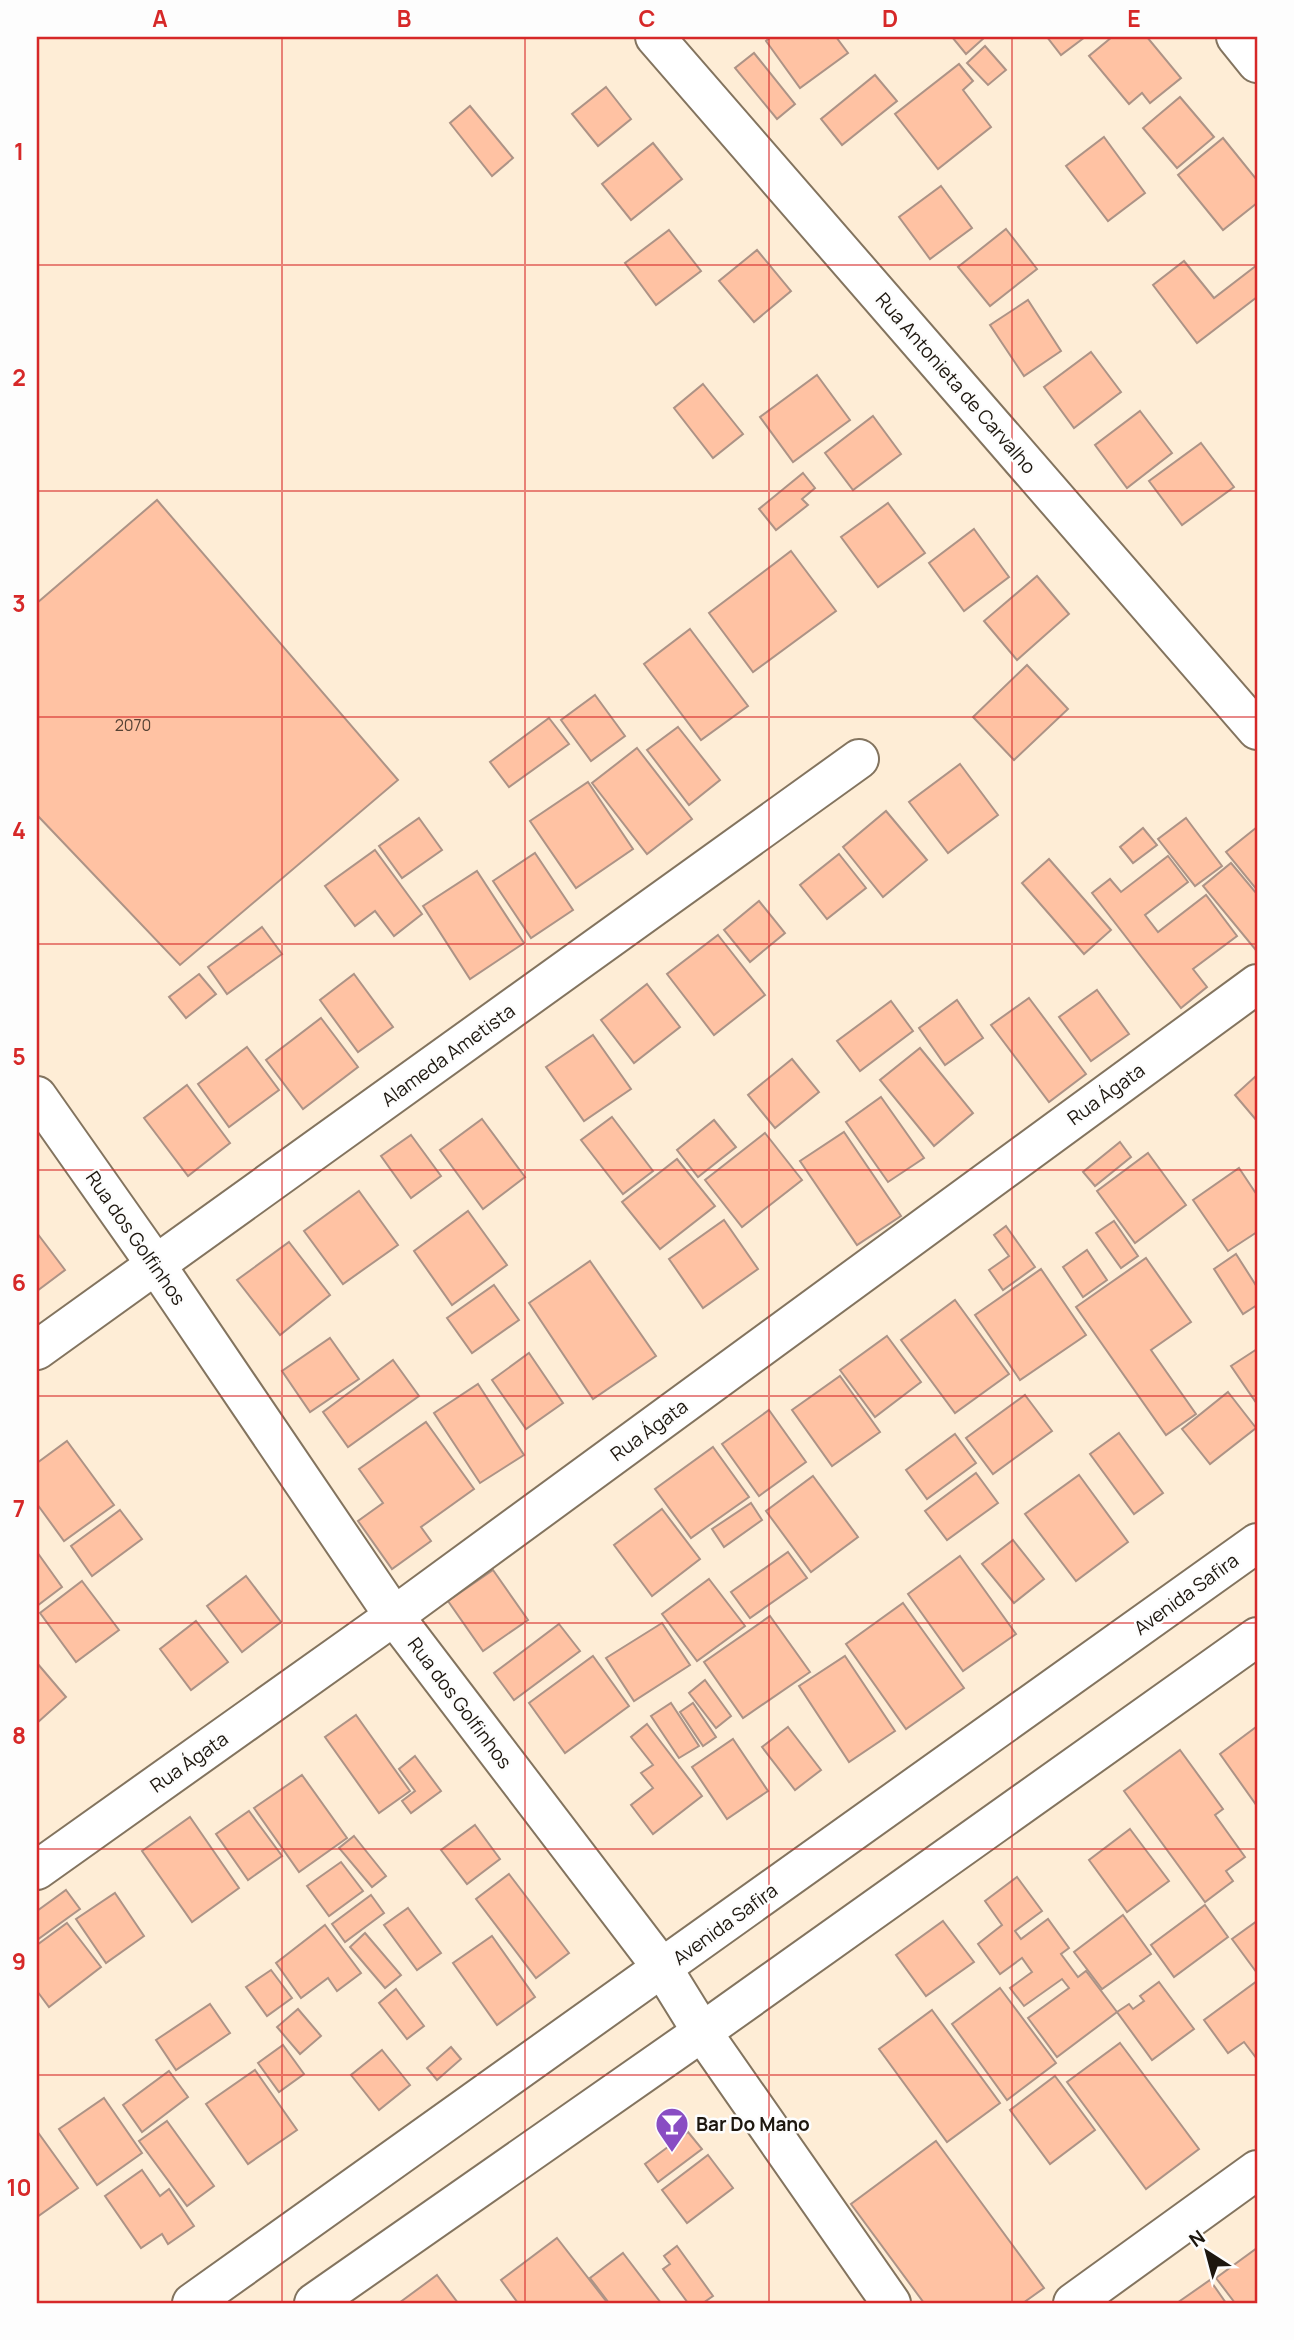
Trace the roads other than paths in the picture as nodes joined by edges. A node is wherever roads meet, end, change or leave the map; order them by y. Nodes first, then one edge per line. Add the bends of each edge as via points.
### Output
1 (655, 37) edge
2 (1236, 37) edge
3 (1257, 63) edge
4 (1257, 730) edge
5 (859, 759) dead end
6 (1257, 984) edge
7 (37, 1097) edge
8 (156, 1265) junction
9 (37, 1350) edge
10 (1257, 1543) edge
11 (394, 1616) junction
12 (1257, 1637) edge
13 (37, 1870) edge
14 (663, 1969) junction
15 (702, 2032) junction
16 (1257, 2170) edge
17 (192, 2303) edge
18 (314, 2303) edge
19 (891, 2303) edge
20 (1073, 2303) edge

1 - 4 street, Rua Antonieta de Carvalho
2 - 3 street
5 - 8 street, Alameda Ametista
6 - 11 street, Rua Ágata
7 - 8 street, Rua dos Golfinhos
8 - 9 street, Alameda Ametista
8 - 11 street, Rua dos Golfinhos
10 - 14 street, Avenida Safira
11 - 13 street, Rua Ágata
11 - 14 street, Rua dos Golfinhos
12 - 15 street
14 - 15 street, Rua dos Golfinhos
14 - 17 street, Avenida Safira
15 - 18 street
15 - 19 street, Rua dos Golfinhos
16 - 20 street

